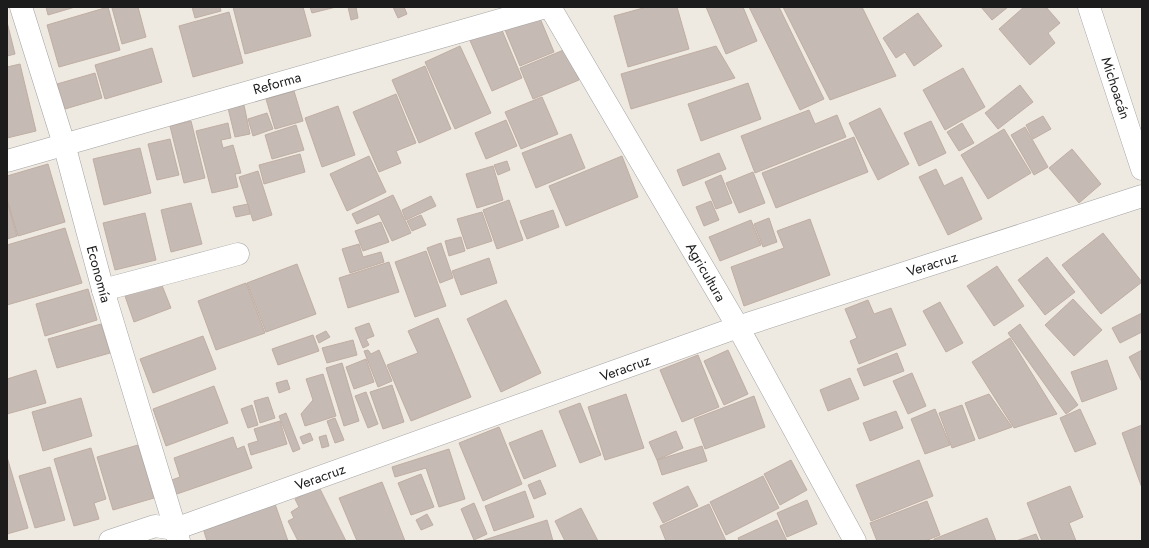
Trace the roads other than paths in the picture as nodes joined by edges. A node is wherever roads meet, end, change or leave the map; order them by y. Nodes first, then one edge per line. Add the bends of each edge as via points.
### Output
1 (21, 7) edge
2 (546, 7) edge
3 (550, 7) edge
4 (1089, 7) edge
5 (64, 144) junction
6 (7, 161) edge
7 (1142, 169) edge
8 (1142, 196) edge
9 (238, 254) dead end
10 (103, 290) junction
11 (738, 328) junction
12 (177, 535) edge
13 (110, 541) edge
14 (855, 541) edge

1 - 5 street, Economía
2 - 5 street, Reforma
3 - 11 street, Agricultura
4 - 7 street, Michoacán
5 - 6 street, Reforma
5 - 10 street, Economía
8 - 11 street, Veracruz
9 - 10 street
10 - 12 street, Economía
11 - 12 street, Veracruz
11 - 14 street, Agricultura
12 - 13 street, Veracruz via 155,526

